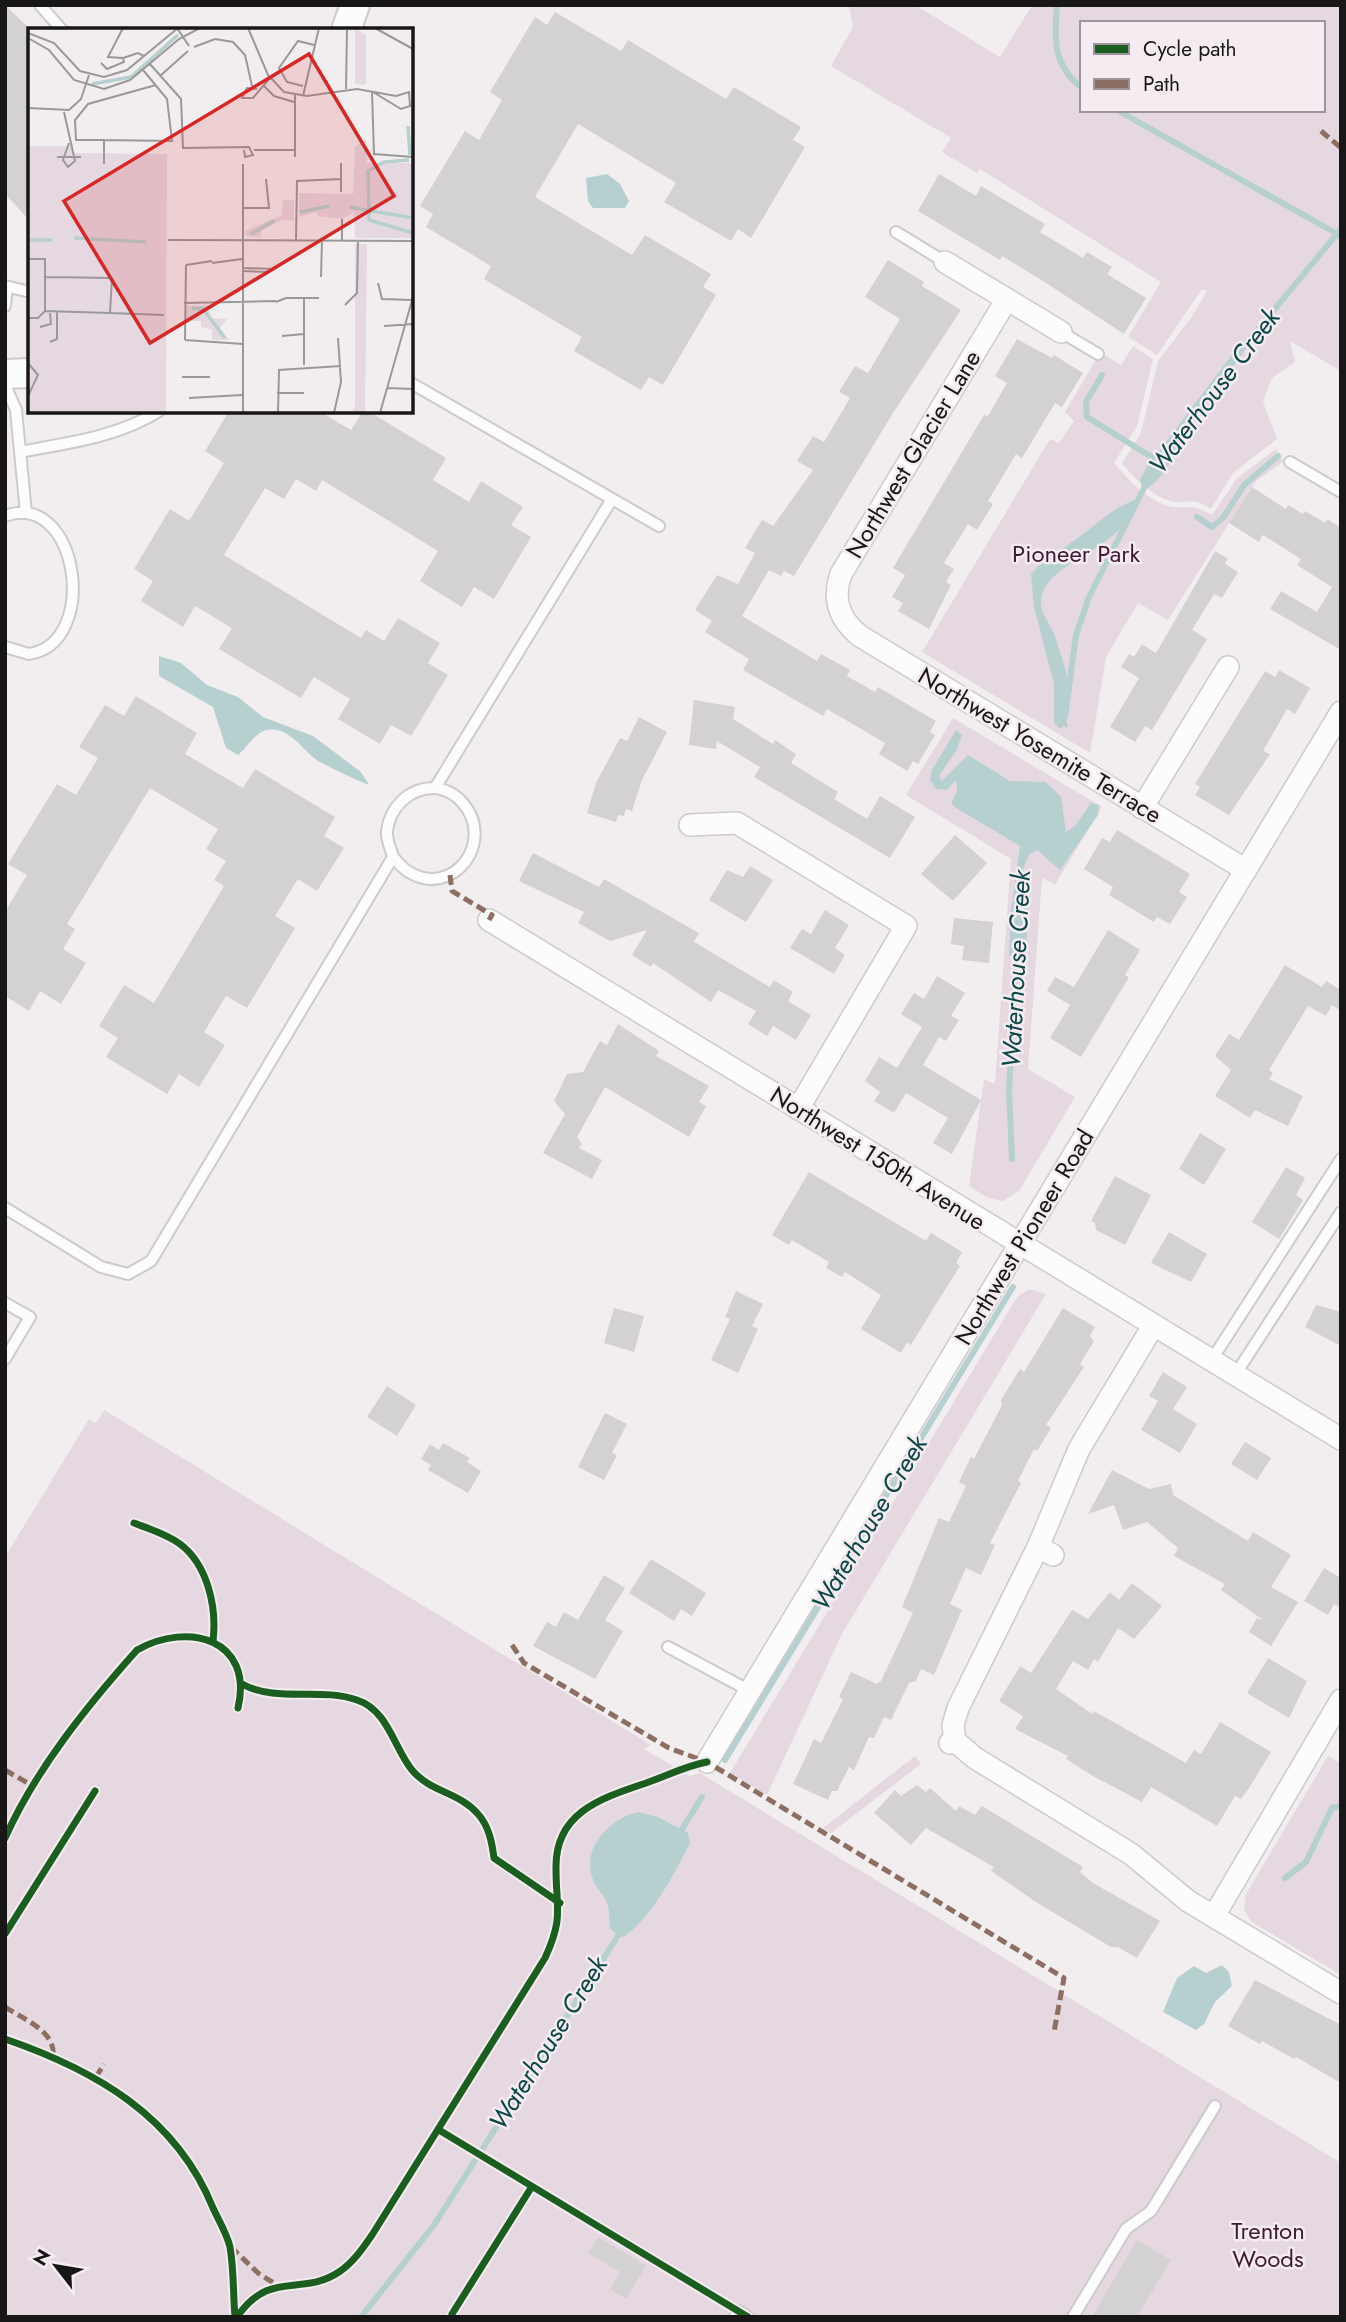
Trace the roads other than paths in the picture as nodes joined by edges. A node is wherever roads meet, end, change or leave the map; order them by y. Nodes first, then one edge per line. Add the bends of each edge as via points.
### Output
1 (40, 5) edge
2 (355, 5) edge
3 (60, 28) edge
4 (347, 28) edge
5 (896, 232) dead end
6 (945, 262) joint
7 (6, 287) edge
8 (28, 292) edge
9 (1007, 299) junction
10 (5, 306) edge
11 (1061, 332) joint
12 (1098, 354) dead end
13 (28, 373) edge
14 (5, 374) edge
15 (413, 384) edge
16 (5, 385) edge
17 (156, 413) edge
18 (20, 452) junction
19 (1290, 462) dead end
20 (1341, 492) edge
21 (612, 499) junction
22 (26, 513) junction
23 (5, 516) edge
24 (659, 526) dead end
25 (839, 614) joint
26 (5, 647) edge
27 (1228, 667) dead end
28 (1341, 712) edge
29 (435, 788) junction
30 (1142, 808) junction
31 (690, 825) dead end
32 (393, 857) junction
33 (1246, 870) junction
34 (489, 920) dead end
35 (798, 1108) junction
36 (1341, 1159) edge
37 (5, 1208) edge
38 (1341, 1212) edge
39 (1019, 1245) junction
40 (5, 1303) edge
41 (1153, 1326) junction
42 (5, 1359) edge
43 (1211, 1361) junction
44 (1236, 1375) junction
45 (1341, 1439) edge
46 (668, 1647) dead end
47 (750, 1691) junction
48 (1341, 1699) edge
49 (707, 1762) dead end
50 (1214, 1916) junction
51 (1341, 1993) edge
52 (1215, 2106) dead end
53 (735, 2317) edge
54 (748, 2317) edge
55 (1073, 2317) edge

1 - 3 lane
2 - 4 street
5 - 6 lane
6 - 9 street
7 - 8 lane
7 - 10 lane
9 - 11 street
9 - 25 street, Northwest Glacier Lane via 841,574 836,597
11 - 12 lane
13 - 14 street
15 - 21 lane
16 - 18 lane via 16,410
17 - 18 lane via 91,439
18 - 22 lane
19 - 20 lane
21 - 24 lane
21 - 29 lane
22 - 23 lane
22 - 26 lane via 45,520 63,543 74,594 65,624 49,646 25,654
25 - 30 street, Northwest Yosemite Terrace via 860,636
27 - 30 street
28 - 33 street, Northwest Pioneer Road
29 - 32 lane via 411,793 393,810 386,834
29 - 32 lane via 457,796 472,813 477,835 469,859 450,874 429,878 409,872
30 - 33 street, Northwest Yosemite Terrace
31 - 35 street via 737,823 906,926
32 - 37 lane via 151,1261 128,1274 101,1267
33 - 39 street, Northwest Pioneer Road
34 - 35 street, Northwest 150th Avenue
35 - 39 street, Northwest 150th Avenue
36 - 43 lane
38 - 44 lane
39 - 41 street, Northwest 150th Avenue
39 - 47 street, Northwest Pioneer Road
40 - 42 lane via 30,1317
41 - 43 street, Northwest 150th Avenue
41 - 50 street via 1079,1449 1045,1551 958,1709 953,1742 1131,1854
43 - 44 street, Northwest 150th Avenue
44 - 45 street, Northwest 150th Avenue
46 - 47 lane
47 - 49 street, Northwest Pioneer Road
48 - 50 street
50 - 51 street
52 - 55 lane via 1151,2211 1126,2229
53 - 54 lane via 739,2311

